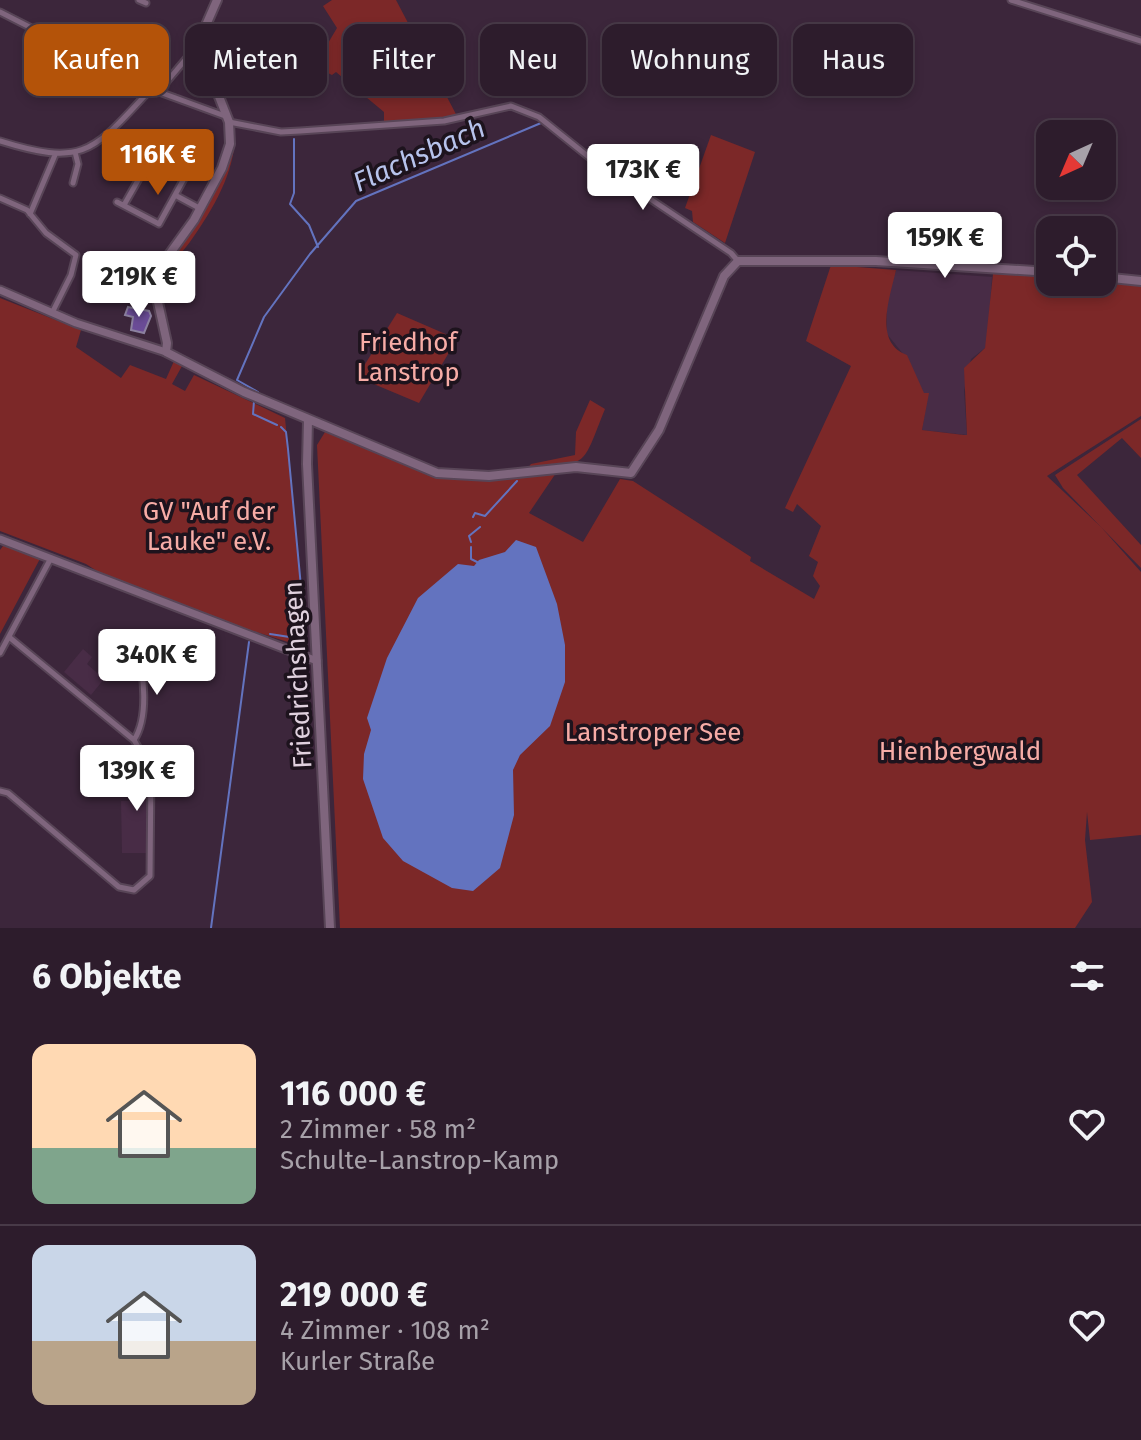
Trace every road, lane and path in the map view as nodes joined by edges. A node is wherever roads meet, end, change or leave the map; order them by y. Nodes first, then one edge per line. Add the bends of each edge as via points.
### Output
1 (217, 0) edge
2 (1011, 0) edge
3 (0, 12) edge
4 (24, 24) edge
5 (206, 24) edge
6 (1141, 41) edge
7 (185, 58) edge
8 (169, 78) edge
9 (145, 96) edge
10 (168, 96) edge
11 (218, 96) edge
12 (228, 119) junction
13 (0, 141) edge
14 (75, 152) junction
15 (55, 155) junction
16 (73, 183) dead end
17 (175, 195) junction
18 (0, 198) edge
19 (201, 209) junction
20 (30, 214) junction
21 (738, 261) junction
22 (1036, 271) edge
23 (1116, 278) edge
24 (1141, 281) edge
25 (0, 290) edge
26 (52, 313) junction
27 (166, 352) junction
28 (308, 420) junction
29 (0, 539) edge
30 (51, 558) junction
31 (9, 637) junction
32 (137, 648) dead end
33 (0, 653) edge
34 (317, 661) junction
35 (134, 740) junction
36 (0, 791) edge
37 (330, 928) edge

1 - 5 main road
2 - 6 street
3 - 4 street
7 - 8 street
9 - 14 street via 106,140
10 - 12 street
11 - 12 main road
12 - 19 main road via 228,153
12 - 21 street via 281,132 444,121 511,106 528,110
13 - 15 street
14 - 15 street
14 - 16 street
15 - 20 street
17 - 17 street via 184,169 153,154 120,204 159,224
17 - 19 street
18 - 20 street via 18,203
19 - 27 main road via 158,270 154,284
20 - 26 street via 43,231 76,255
21 - 22 main road via 876,261
21 - 28 main road via 727,270 659,430 631,473 576,467 489,476 444,474
23 - 24 main road
25 - 26 street
26 - 27 street
27 - 28 main road
28 - 34 main road, Friedrichshagen
29 - 30 street
30 - 31 street
30 - 34 street
31 - 33 street
31 - 35 street
32 - 35 street via 143,717
34 - 37 main road, Friedrichshagen
35 - 36 street via 151,769 152,853 150,876 134,890 119,887

